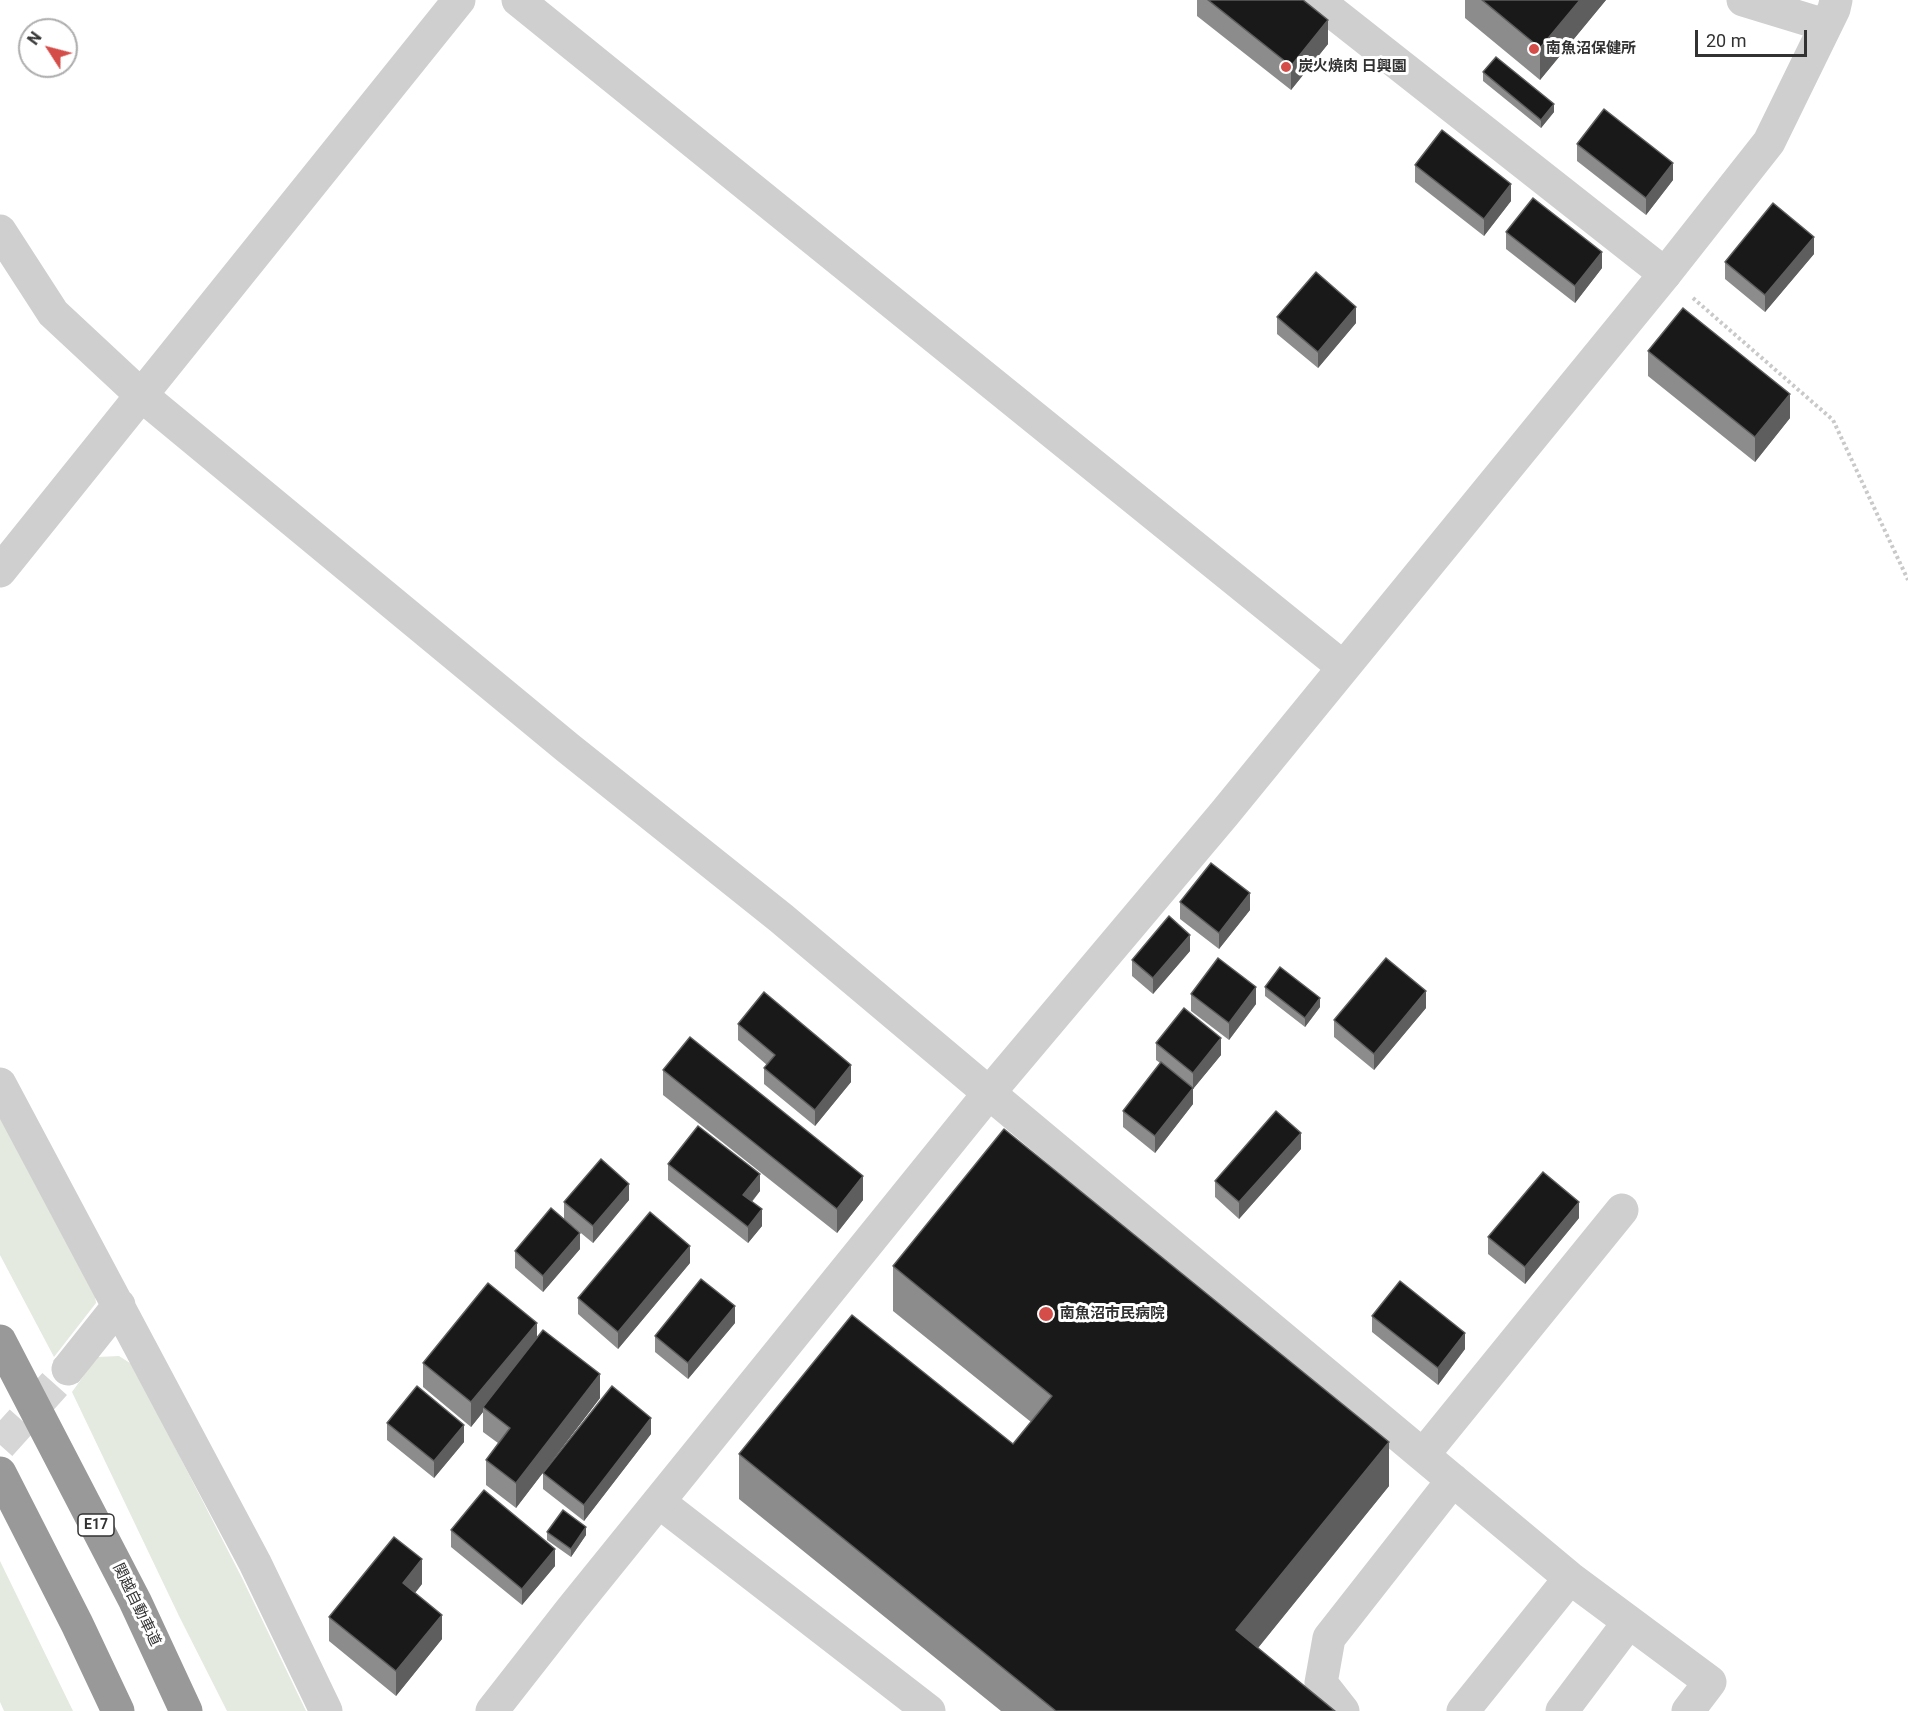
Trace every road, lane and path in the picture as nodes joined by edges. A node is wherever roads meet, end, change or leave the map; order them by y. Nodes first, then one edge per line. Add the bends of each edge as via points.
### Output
1 (459, 0) edge
2 (518, 0) edge
3 (1317, 0) edge
4 (1743, 0) edge
5 (1831, 13) edge
6 (0, 231) edge
7 (1665, 274) junction
8 (141, 395) junction
9 (0, 571) edge
10 (1908, 580) edge
11 (1343, 667) junction
12 (0, 1084) edge
13 (989, 1093) junction
14 (1622, 1210) dead end
15 (119, 1305) junction
16 (0, 1341) edge
17 (68, 1369) tunnel mouth
18 (1423, 1455) junction
19 (0, 1473) edge
20 (1453, 1480) junction
21 (659, 1502) junction
22 (1570, 1578) junction
23 (1629, 1622) junction
24 (118, 1711) edge
25 (186, 1711) edge
26 (326, 1711) edge
27 (492, 1711) edge
28 (929, 1711) edge
29 (1343, 1711) edge
30 (1463, 1711) edge
31 (1562, 1711) edge
32 (1688, 1711) edge

1 - 8 street
2 - 11 street
3 - 7 street
4 - 5 street
5 - 7 street via 1769,142
6 - 8 street via 54,313
7 - 10 path via 1833,420
7 - 11 street
8 - 9 street
8 - 13 street
11 - 13 street
12 - 15 street
13 - 18 street
13 - 21 street
14 - 18 street
15 - 17 street
15 - 26 street via 255,1563
16 - 25 highway, 関越自動車道 / E17 via 135,1601
18 - 20 street
19 - 24 highway
20 - 22 street
20 - 29 street via 1329,1638 1321,1683
21 - 27 street
21 - 28 street
22 - 23 street
22 - 30 street
23 - 31 street
23 - 32 street via 1710,1682

